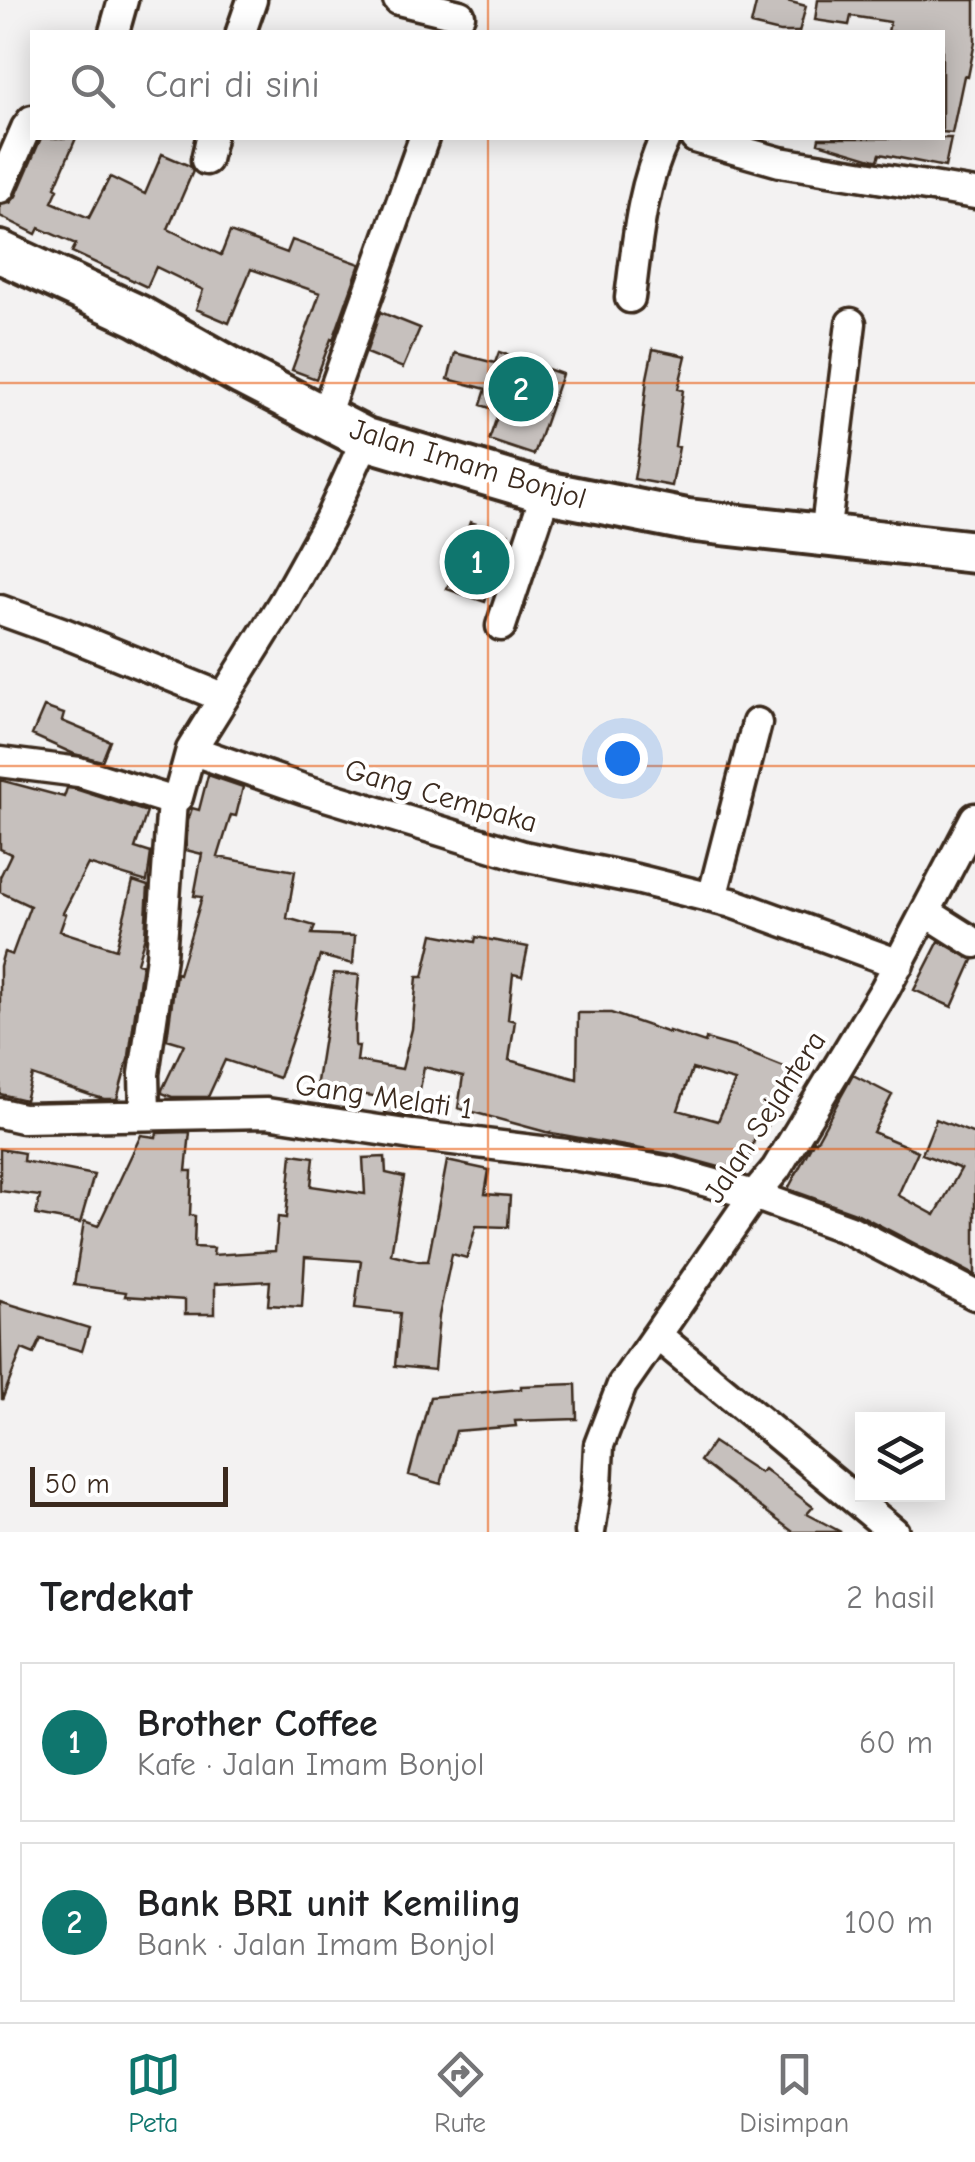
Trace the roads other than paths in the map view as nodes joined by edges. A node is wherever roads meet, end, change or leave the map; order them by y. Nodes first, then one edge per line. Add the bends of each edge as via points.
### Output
1 (122, 0) edge
2 (252, 0) edge
3 (398, 0) edge
4 (461, 16) edge
5 (114, 30) edge
6 (242, 30) edge
7 (30, 123) edge
8 (423, 140) edge
9 (664, 140) edge
10 (702, 140) edge
11 (0, 188) edge
12 (975, 194) edge
13 (0, 252) edge
14 (630, 298) dead end
15 (851, 323) dead end
16 (324, 418) junction
17 (366, 439) junction
18 (546, 492) junction
19 (825, 536) junction
20 (975, 552) edge
21 (0, 610) edge
22 (501, 626) dead end
23 (222, 697) junction
24 (756, 723) dead end
25 (191, 750) junction
26 (0, 762) edge
27 (172, 801) junction
28 (975, 818) edge
29 (712, 898) junction
30 (926, 912) junction
31 (975, 942) edge
32 (898, 964) junction
33 (0, 1113) edge
34 (145, 1114) junction
35 (754, 1196) junction
36 (975, 1295) edge
37 (656, 1335) junction
38 (590, 1532) edge
39 (894, 1532) edge

1 - 5 street
2 - 6 street
3 - 4 street
7 - 11 street
8 - 16 street
9 - 14 street via 642,206
10 - 12 street via 780,162
13 - 16 highway, Jalan Imam Bonjol via 138,316
15 - 19 street
16 - 17 highway, Jalan Imam Bonjol
17 - 18 highway, Jalan Imam Bonjol
17 - 23 street via 284,601
18 - 19 highway, Jalan Imam Bonjol via 687,520
18 - 22 street
19 - 20 highway, Jalan Imam Bonjol
21 - 23 street
23 - 25 street
24 - 29 street
25 - 27 street
25 - 29 street, Gang Cempaka via 488,846
26 - 27 street via 80,772
27 - 34 street
28 - 30 street, Jalan Sejahtera
29 - 32 street, Gang Cempaka
30 - 31 street
30 - 32 street, Jalan Sejahtera
32 - 35 street, Jalan Sejahtera
33 - 34 street, Gang Melati 1
34 - 35 street, Gang Melati 1 via 266,1113 672,1172
35 - 36 street, Gang Melati 1 via 850,1230
35 - 37 street, Jalan Sejahtera
37 - 38 street, Jalan Sejahtera via 622,1385 599,1445
37 - 39 street

